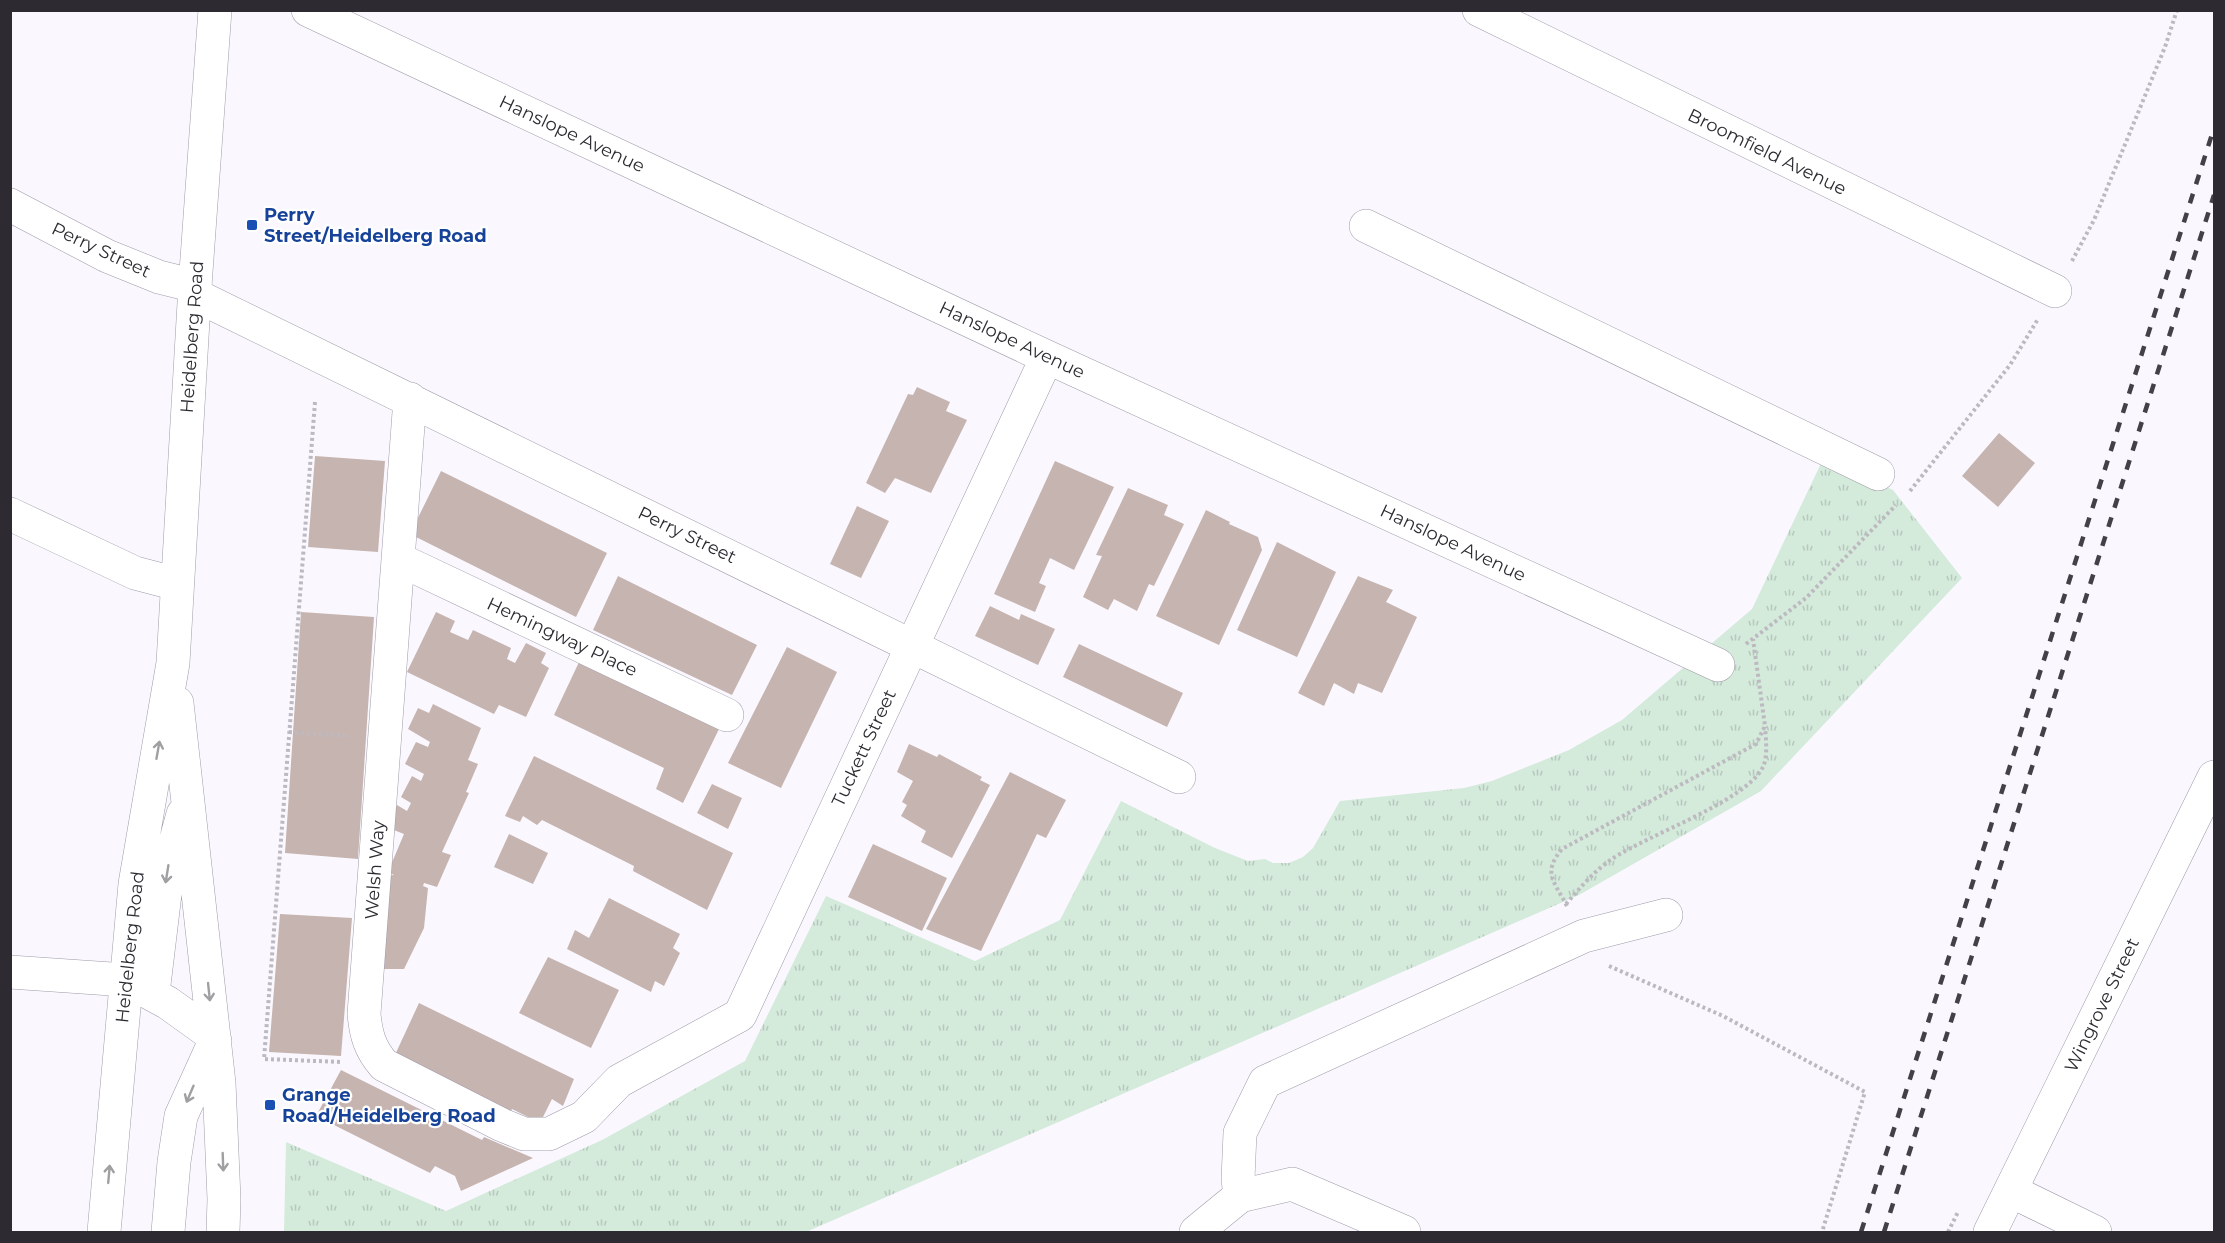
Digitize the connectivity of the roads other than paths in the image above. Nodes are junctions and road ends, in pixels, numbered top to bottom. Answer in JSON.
{"nodes":[{"id":1,"x":215,"y":10,"type":"edge"},
{"id":2,"x":308,"y":10,"type":"edge"},
{"id":3,"x":1479,"y":10,"type":"edge"},
{"id":4,"x":10,"y":205,"type":"edge"},
{"id":5,"x":1366,"y":226,"type":"dead end"},
{"id":6,"x":195,"y":290,"type":"junction"},
{"id":7,"x":2055,"y":291,"type":"road end"},
{"id":8,"x":1047,"y":357,"type":"junction"},
{"id":9,"x":410,"y":399,"type":"junction"},
{"id":10,"x":1878,"y":474,"type":"dead end"},
{"id":11,"x":10,"y":514,"type":"edge"},
{"id":12,"x":398,"y":559,"type":"junction"},
{"id":13,"x":177,"y":584,"type":"junction"},
{"id":14,"x":912,"y":646,"type":"junction"},
{"id":15,"x":173,"y":663,"type":"junction"},
{"id":16,"x":1718,"y":664,"type":"road end"},
{"id":17,"x":727,"y":715,"type":"dead end"},
{"id":18,"x":1179,"y":777,"type":"dead end"},
{"id":19,"x":2214,"y":777,"type":"edge"},
{"id":20,"x":188,"y":797,"type":"junction"},
{"id":21,"x":1666,"y":915,"type":"dead end"},
{"id":22,"x":10,"y":972,"type":"edge"},
{"id":23,"x":140,"y":987,"type":"junction"},
{"id":24,"x":214,"y":1039,"type":"junction"},
{"id":25,"x":619,"y":1081,"type":"joint"},
{"id":26,"x":2011,"y":1191,"type":"junction"},
{"id":27,"x":1240,"y":1196,"type":"junction"},
{"id":28,"x":104,"y":1233,"type":"edge"},
{"id":29,"x":168,"y":1233,"type":"edge"},
{"id":30,"x":223,"y":1233,"type":"edge"},
{"id":31,"x":1196,"y":1233,"type":"edge"},
{"id":32,"x":1404,"y":1233,"type":"edge"},
{"id":33,"x":1990,"y":1233,"type":"edge"},
{"id":34,"x":2095,"y":1233,"type":"edge"}],
"edges":[{"from":1,"to":6,"type":"street","name":"Heidelberg Road"},
{"from":2,"to":8,"type":"street","name":"Hanslope Avenue"},
{"from":3,"to":7,"type":"street","name":"Broomfield Avenue"},
{"from":4,"to":6,"type":"street","name":"Perry Street"},
{"from":5,"to":10,"type":"street"},
{"from":6,"to":9,"type":"street","name":"Perry Street"},
{"from":6,"to":13,"type":"street","name":"Heidelberg Road"},
{"from":8,"to":14,"type":"street","name":"Tuckett Street"},
{"from":8,"to":16,"type":"street","name":"Hanslope Avenue"},
{"from":9,"to":12,"type":"street","name":"Welsh Way"},
{"from":9,"to":14,"type":"street","name":"Perry Street"},
{"from":11,"to":13,"type":"street"},
{"from":12,"to":17,"type":"street","name":"Hemingway Place"},
{"from":12,"to":25,"type":"street","name":"Welsh Way"},
{"from":13,"to":15,"type":"street","name":"Heidelberg Road"},
{"from":14,"to":18,"type":"street","name":"Perry Street"},
{"from":14,"to":25,"type":"street","name":"Tuckett Street"},
{"from":15,"to":20,"type":"street","name":"Heidelberg Road"},
{"from":23,"to":15,"type":"street","name":"Heidelberg Road","one_way":true},
{"from":19,"to":26,"type":"street","name":"Wingrove Street"},
{"from":20,"to":23,"type":"street","one_way":true},
{"from":20,"to":24,"type":"street","name":"Heidelberg Road","one_way":true},
{"from":21,"to":27,"type":"street"},
{"from":22,"to":23,"type":"street"},
{"from":23,"to":24,"type":"street"},
{"from":28,"to":23,"type":"street","name":"Heidelberg Road","one_way":true},
{"from":24,"to":29,"type":"street","one_way":true},
{"from":24,"to":30,"type":"street","name":"Heidelberg Road","one_way":true},
{"from":26,"to":33,"type":"street","name":"Wingrove Street"},
{"from":26,"to":34,"type":"street"},
{"from":27,"to":31,"type":"street"},
{"from":27,"to":32,"type":"street"}]}
